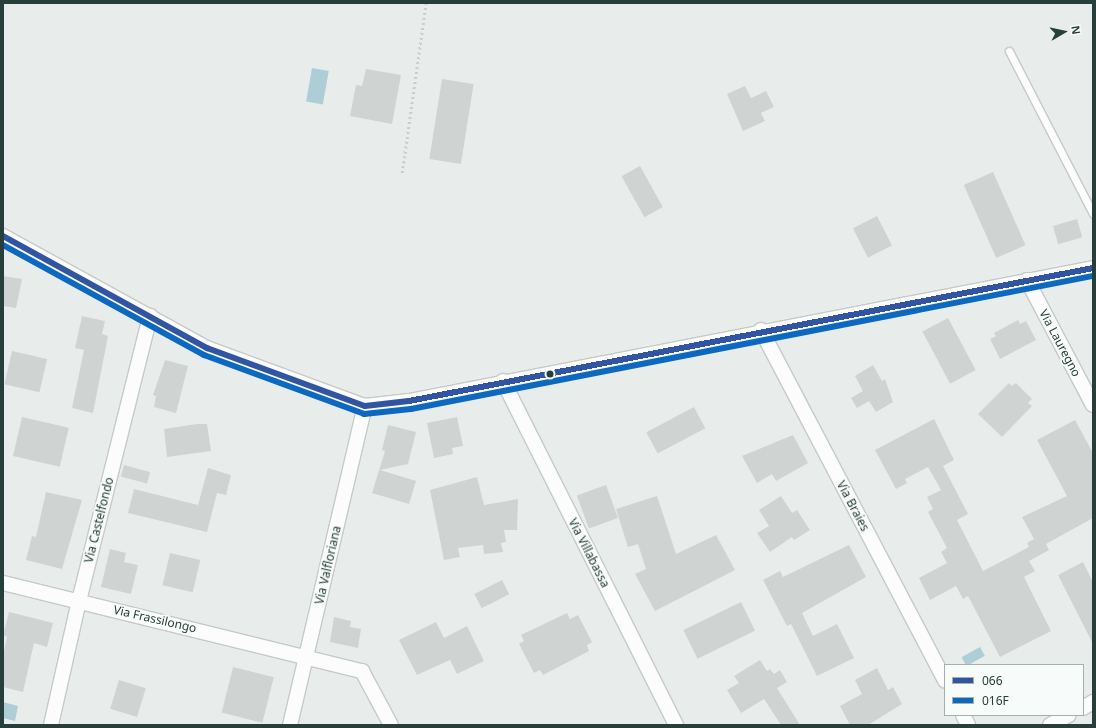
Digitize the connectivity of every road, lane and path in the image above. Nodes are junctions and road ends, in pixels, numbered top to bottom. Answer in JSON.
{"nodes":[{"id":1,"x":426,"y":3,"type":"edge"},
{"id":2,"x":1009,"y":51,"type":"dead end"},
{"id":3,"x":402,"y":173,"type":"dead end"},
{"id":4,"x":1093,"y":214,"type":"edge"},
{"id":5,"x":3,"y":236,"type":"edge"},
{"id":6,"x":1093,"y":268,"type":"edge"},
{"id":7,"x":1027,"y":280,"type":"junction"},
{"id":8,"x":150,"y":316,"type":"junction"},
{"id":9,"x":761,"y":330,"type":"junction"},
{"id":10,"x":502,"y":382,"type":"junction"},
{"id":11,"x":1093,"y":405,"type":"edge"},
{"id":12,"x":365,"y":406,"type":"junction"},
{"id":13,"x":3,"y":583,"type":"edge"},
{"id":14,"x":79,"y":602,"type":"junction"},
{"id":15,"x":307,"y":655,"type":"junction"},
{"id":16,"x":944,"y":679,"type":"edge"},
{"id":17,"x":1093,"y":702,"type":"edge"},
{"id":18,"x":1084,"y":707,"type":"edge"},
{"id":19,"x":964,"y":716,"type":"edge"},
{"id":20,"x":1067,"y":716,"type":"edge"},
{"id":21,"x":51,"y":725,"type":"edge"},
{"id":22,"x":290,"y":725,"type":"edge"},
{"id":23,"x":391,"y":725,"type":"edge"},
{"id":24,"x":676,"y":725,"type":"edge"},
{"id":25,"x":968,"y":725,"type":"edge"},
{"id":26,"x":1050,"y":725,"type":"edge"}],
"edges":[{"from":1,"to":3,"type":"path"},
{"from":2,"to":4,"type":"lane"},
{"from":5,"to":8,"type":"street"},
{"from":6,"to":7,"type":"street"},
{"from":7,"to":9,"type":"street"},
{"from":7,"to":11,"type":"street","name":"Via Lauregno"},
{"from":8,"to":12,"type":"street"},
{"from":8,"to":14,"type":"street","name":"Via Castelfondo"},
{"from":9,"to":10,"type":"street"},
{"from":9,"to":16,"type":"street","name":"Via Braies"},
{"from":10,"to":12,"type":"street"},
{"from":10,"to":24,"type":"street","name":"Via Villabassa"},
{"from":12,"to":15,"type":"street","name":"Via Valfloriana"},
{"from":13,"to":14,"type":"street","name":"Via Frassilongo"},
{"from":14,"to":15,"type":"street","name":"Via Frassilongo"},
{"from":14,"to":21,"type":"street","name":"Via Castelfondo"},
{"from":15,"to":22,"type":"street","name":"Via Valfloriana"},
{"from":15,"to":23,"type":"street","name":"Via Frassilongo"},
{"from":17,"to":18,"type":"street"},
{"from":19,"to":25,"type":"street"},
{"from":20,"to":26,"type":"street"}]}
